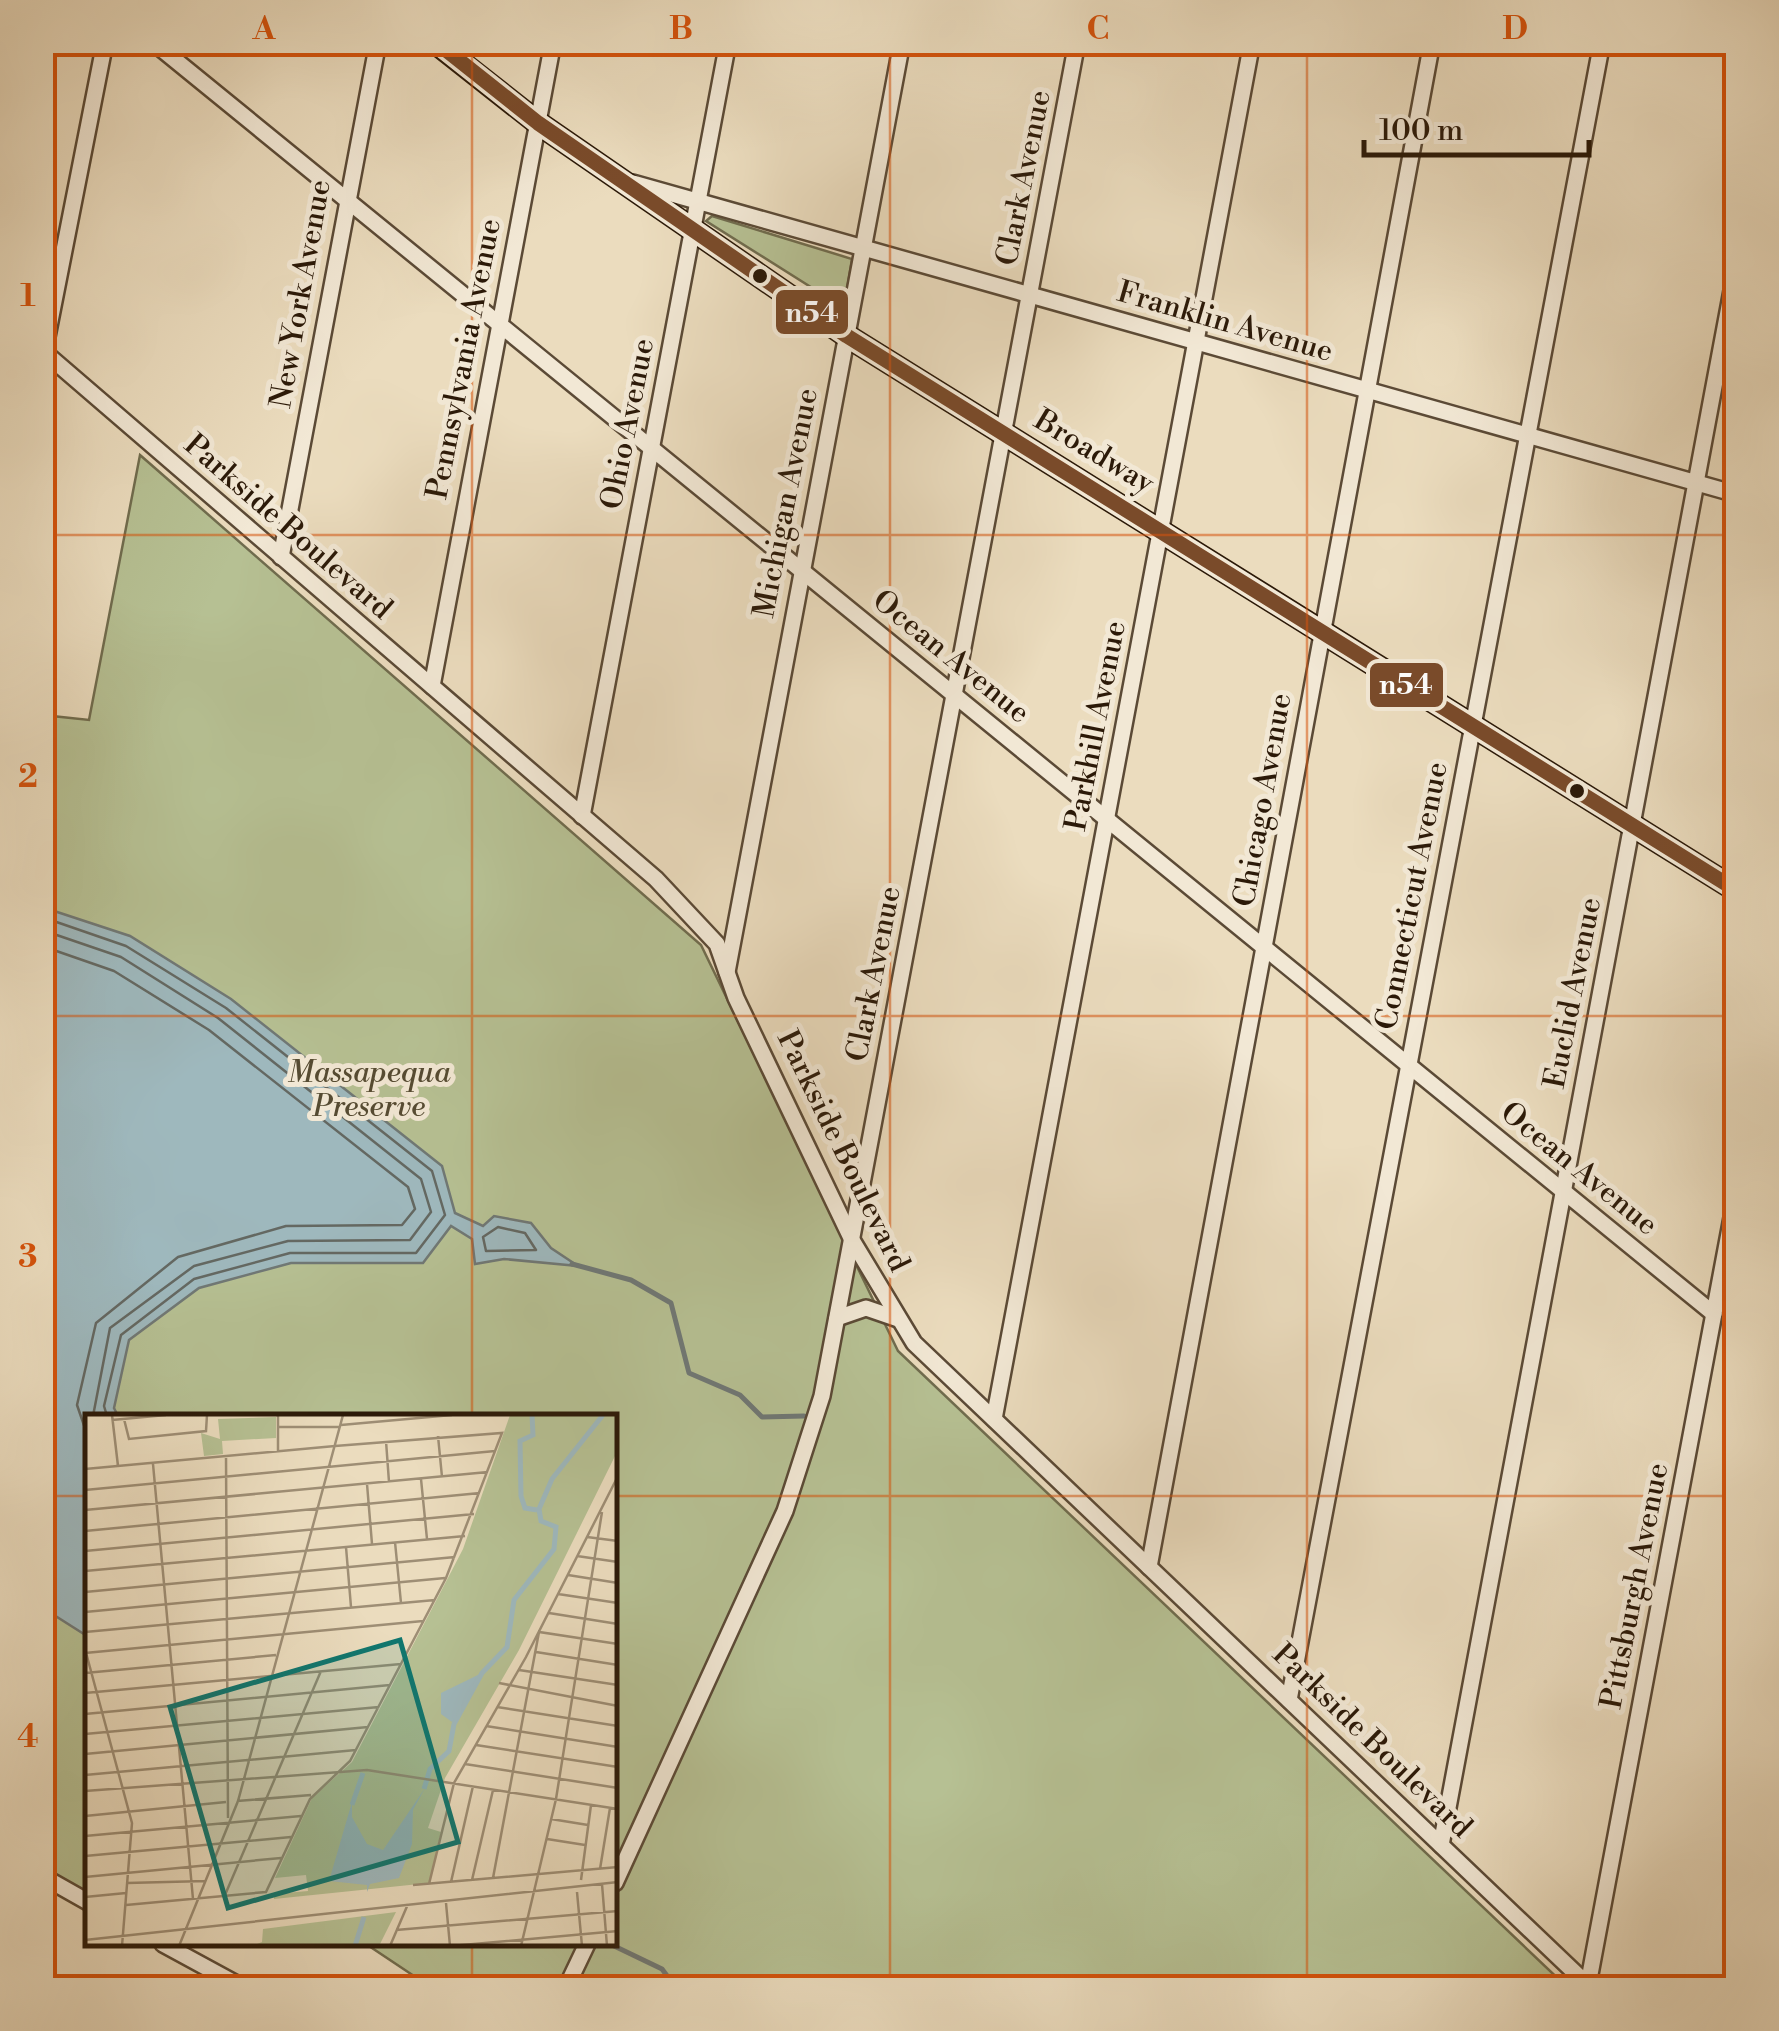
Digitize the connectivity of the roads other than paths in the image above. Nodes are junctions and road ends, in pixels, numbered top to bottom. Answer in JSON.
{"nodes":[{"id":1,"x":105,"y":42,"type":"edge"},
{"id":2,"x":153,"y":42,"type":"edge"},
{"id":3,"x":378,"y":42,"type":"edge"},
{"id":4,"x":435,"y":42,"type":"edge"},
{"id":5,"x":553,"y":42,"type":"edge"},
{"id":6,"x":728,"y":42,"type":"edge"},
{"id":7,"x":902,"y":42,"type":"edge"},
{"id":8,"x":1078,"y":42,"type":"edge"},
{"id":9,"x":1252,"y":42,"type":"edge"},
{"id":10,"x":1432,"y":42,"type":"edge"},
{"id":11,"x":1602,"y":42,"type":"edge"},
{"id":12,"x":538,"y":123,"type":"junction"},
{"id":13,"x":619,"y":179,"type":"junction"},
{"id":14,"x":346,"y":200,"type":"junction"},
{"id":15,"x":698,"y":203,"type":"junction"},
{"id":16,"x":692,"y":230,"type":"junction"},
{"id":17,"x":864,"y":249,"type":"junction"},
{"id":18,"x":1736,"y":268,"type":"edge"},
{"id":19,"x":1030,"y":295,"type":"junction"},
{"id":20,"x":498,"y":324,"type":"junction"},
{"id":21,"x":846,"y":336,"type":"junction"},
{"id":22,"x":1196,"y":342,"type":"junction"},
{"id":23,"x":44,"y":352,"type":"edge"},
{"id":24,"x":1368,"y":390,"type":"junction"},
{"id":25,"x":1004,"y":433,"type":"junction"},
{"id":26,"x":1528,"y":436,"type":"junction"},
{"id":27,"x":652,"y":447,"type":"junction"},
{"id":28,"x":1696,"y":482,"type":"junction"},
{"id":29,"x":1736,"y":494,"type":"edge"},
{"id":30,"x":1161,"y":528,"type":"junction"},
{"id":31,"x":281,"y":557,"type":"junction"},
{"id":32,"x":800,"y":570,"type":"junction"},
{"id":33,"x":1321,"y":628,"type":"junction"},
{"id":34,"x":432,"y":686,"type":"junction"},
{"id":35,"x":954,"y":694,"type":"junction"},
{"id":36,"x":1472,"y":727,"type":"junction"},
{"id":37,"x":582,"y":816,"type":"junction"},
{"id":38,"x":1106,"y":819,"type":"junction"},
{"id":39,"x":1632,"y":823,"type":"junction"},
{"id":40,"x":1736,"y":890,"type":"edge"},
{"id":41,"x":1265,"y":945,"type":"junction"},
{"id":42,"x":727,"y":975,"type":"junction"},
{"id":43,"x":1408,"y":1066,"type":"junction"},
{"id":44,"x":1563,"y":1192,"type":"junction"},
{"id":45,"x":1736,"y":1196,"type":"edge"},
{"id":46,"x":852,"y":1240,"type":"junction"},
{"id":47,"x":1714,"y":1314,"type":"junction"},
{"id":48,"x":837,"y":1318,"type":"junction"},
{"id":49,"x":898,"y":1319,"type":"junction"},
{"id":50,"x":994,"y":1419,"type":"junction"},
{"id":51,"x":1149,"y":1567,"type":"junction"},
{"id":52,"x":1288,"y":1700,"type":"junction"},
{"id":53,"x":1441,"y":1845,"type":"junction"},
{"id":54,"x":618,"y":1875,"type":"edge"},
{"id":55,"x":42,"y":1876,"type":"edge"},
{"id":56,"x":85,"y":1900,"type":"edge"},
{"id":57,"x":167,"y":1946,"type":"edge"},
{"id":58,"x":586,"y":1946,"type":"edge"},
{"id":59,"x":1590,"y":1987,"type":"edge"},
{"id":60,"x":244,"y":1988,"type":"edge"},
{"id":61,"x":566,"y":1988,"type":"edge"}],
"edges":[{"from":1,"to":23,"type":"street"},
{"from":2,"to":14,"type":"street","name":"Ocean Avenue"},
{"from":3,"to":14,"type":"street","name":"New York Avenue"},
{"from":4,"to":12,"type":"main road","name":"Broadway"},
{"from":5,"to":12,"type":"street","name":"Pennsylvania Avenue"},
{"from":6,"to":15,"type":"street","name":"Ohio Avenue"},
{"from":7,"to":17,"type":"street","name":"Michigan Avenue"},
{"from":8,"to":19,"type":"street","name":"Clark Avenue"},
{"from":9,"to":22,"type":"street","name":"Parkhill Avenue"},
{"from":10,"to":24,"type":"street","name":"Chicago Avenue"},
{"from":11,"to":26,"type":"street","name":"Connecticut Avenue"},
{"from":12,"to":13,"type":"main road","name":"Broadway"},
{"from":12,"to":20,"type":"street","name":"Pennsylvania Avenue"},
{"from":13,"to":15,"type":"street","name":"Franklin Avenue"},
{"from":13,"to":16,"type":"main road","name":"Broadway"},
{"from":14,"to":20,"type":"street","name":"Ocean Avenue"},
{"from":14,"to":31,"type":"street","name":"New York Avenue"},
{"from":15,"to":16,"type":"street","name":"Ohio Avenue"},
{"from":15,"to":17,"type":"street","name":"Franklin Avenue"},
{"from":16,"to":21,"type":"main road","name":"Broadway"},
{"from":16,"to":27,"type":"street","name":"Ohio Avenue"},
{"from":17,"to":19,"type":"street","name":"Franklin Avenue"},
{"from":17,"to":21,"type":"street","name":"Michigan Avenue"},
{"from":18,"to":28,"type":"street","name":"Euclid Avenue"},
{"from":19,"to":22,"type":"street","name":"Franklin Avenue"},
{"from":19,"to":25,"type":"street","name":"Clark Avenue"},
{"from":20,"to":27,"type":"street","name":"Ocean Avenue"},
{"from":20,"to":34,"type":"street","name":"Pennsylvania Avenue"},
{"from":21,"to":25,"type":"main road","name":"Broadway"},
{"from":21,"to":32,"type":"street","name":"Michigan Avenue"},
{"from":22,"to":24,"type":"street","name":"Franklin Avenue"},
{"from":22,"to":30,"type":"street","name":"Parkhill Avenue"},
{"from":23,"to":31,"type":"street","name":"Parkside Boulevard"},
{"from":24,"to":26,"type":"street","name":"Franklin Avenue"},
{"from":24,"to":33,"type":"street","name":"Chicago Avenue"},
{"from":25,"to":30,"type":"main road","name":"Broadway"},
{"from":25,"to":35,"type":"street","name":"Clark Avenue"},
{"from":26,"to":28,"type":"street","name":"Franklin Avenue"},
{"from":26,"to":36,"type":"street","name":"Connecticut Avenue"},
{"from":27,"to":32,"type":"street","name":"Ocean Avenue"},
{"from":27,"to":37,"type":"street","name":"Ohio Avenue"},
{"from":28,"to":29,"type":"street","name":"Franklin Avenue"},
{"from":28,"to":39,"type":"street","name":"Euclid Avenue"},
{"from":30,"to":33,"type":"main road","name":"Broadway"},
{"from":30,"to":38,"type":"street","name":"Parkhill Avenue"},
{"from":31,"to":34,"type":"street","name":"Parkside Boulevard"},
{"from":32,"to":35,"type":"street","name":"Ocean Avenue"},
{"from":32,"to":42,"type":"street","name":"Michigan Avenue"},
{"from":33,"to":36,"type":"main road","name":"Broadway"},
{"from":33,"to":41,"type":"street","name":"Chicago Avenue"},
{"from":34,"to":37,"type":"street","name":"Parkside Boulevard"},
{"from":35,"to":38,"type":"street","name":"Ocean Avenue"},
{"from":35,"to":46,"type":"street","name":"Clark Avenue"},
{"from":36,"to":39,"type":"main road","name":"Broadway"},
{"from":36,"to":43,"type":"street","name":"Connecticut Avenue"},
{"from":37,"to":42,"type":"street","name":"Parkside Boulevard"},
{"from":38,"to":41,"type":"street","name":"Ocean Avenue"},
{"from":38,"to":50,"type":"street","name":"Parkhill Avenue"},
{"from":39,"to":40,"type":"main road","name":"Broadway"},
{"from":39,"to":44,"type":"street","name":"Euclid Avenue"},
{"from":41,"to":43,"type":"street","name":"Ocean Avenue"},
{"from":41,"to":51,"type":"street","name":"Chicago Avenue"},
{"from":42,"to":46,"type":"street","name":"Parkside Boulevard"},
{"from":43,"to":44,"type":"street","name":"Ocean Avenue"},
{"from":43,"to":52,"type":"street","name":"Connecticut Avenue"},
{"from":44,"to":47,"type":"street","name":"Ocean Avenue"},
{"from":44,"to":53,"type":"street","name":"Euclid Avenue"},
{"from":45,"to":47,"type":"street","name":"Pittsburgh Avenue"},
{"from":46,"to":48,"type":"street","name":"Clark Avenue"},
{"from":46,"to":49,"type":"street","name":"Parkside Boulevard"},
{"from":47,"to":59,"type":"street","name":"Pittsburgh Avenue"},
{"from":48,"to":49,"type":"street"},
{"from":48,"to":54,"type":"street","name":"Clark Avenue"},
{"from":49,"to":50,"type":"street","name":"Parkside Boulevard"},
{"from":50,"to":51,"type":"street","name":"Parkside Boulevard"},
{"from":51,"to":52,"type":"street","name":"Parkside Boulevard"},
{"from":52,"to":53,"type":"street","name":"Parkside Boulevard"},
{"from":53,"to":59,"type":"street","name":"Parkside Boulevard"},
{"from":55,"to":56,"type":"street"},
{"from":57,"to":60,"type":"street"},
{"from":58,"to":61,"type":"street"}]}
